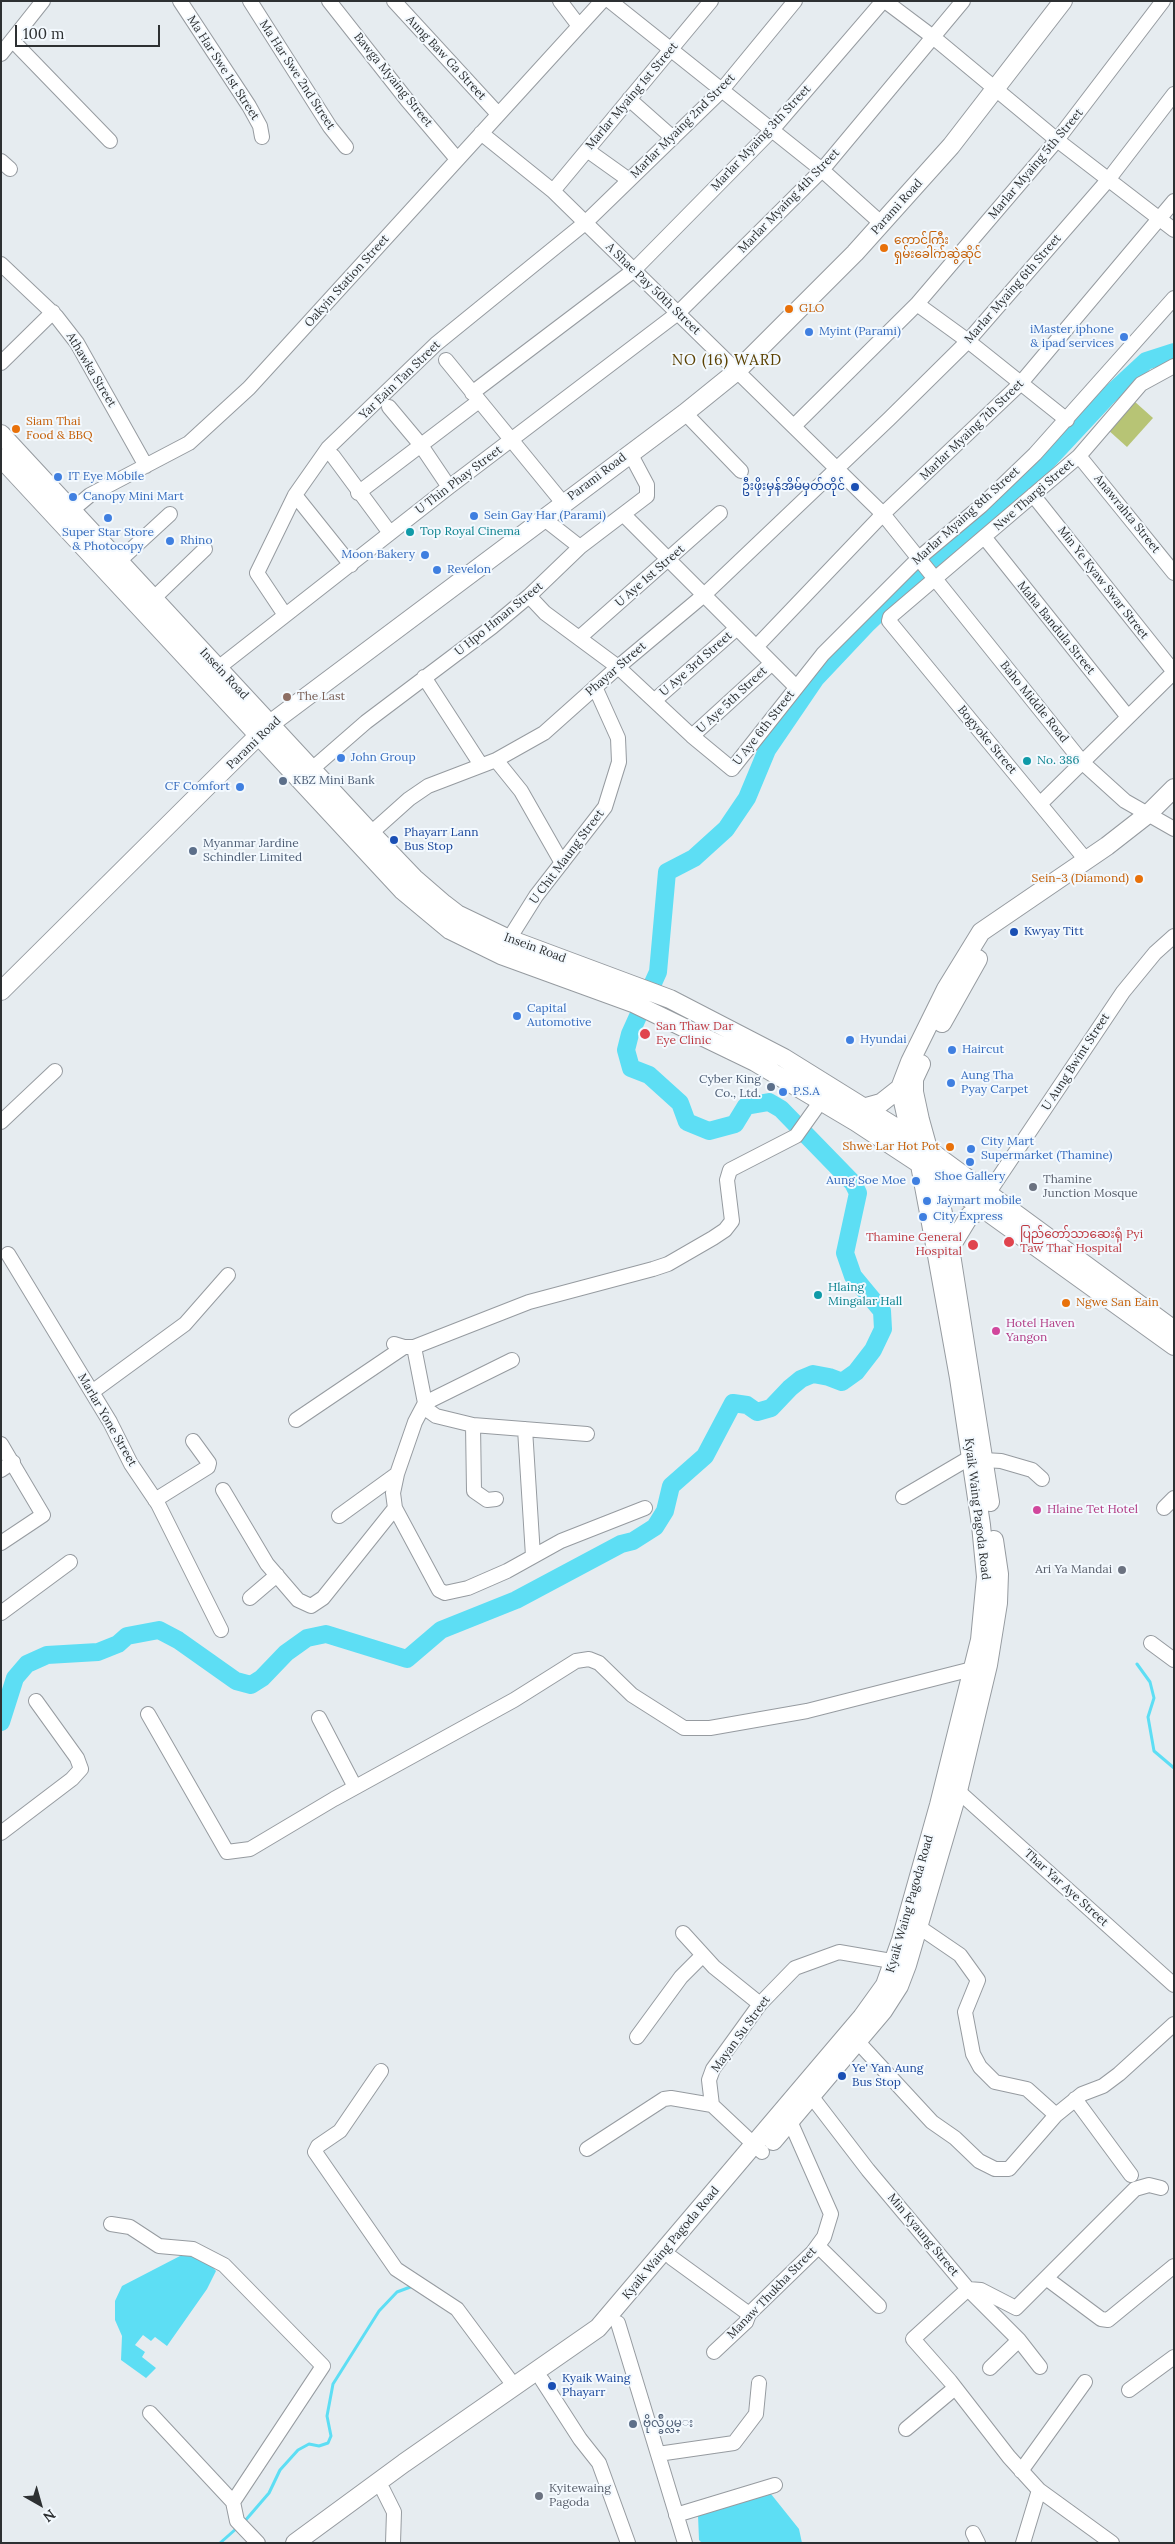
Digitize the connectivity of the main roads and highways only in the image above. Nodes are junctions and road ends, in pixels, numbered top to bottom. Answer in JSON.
{"nodes":[{"id":1,"x":1063,"y":1,"type":"edge"},
{"id":2,"x":1,"y":434,"type":"edge"},
{"id":3,"x":1,"y":458,"type":"edge"},
{"id":4,"x":66,"y":515,"type":"junction"},
{"id":5,"x":265,"y":731,"type":"junction"},
{"id":6,"x":1174,"y":788,"type":"edge"},
{"id":7,"x":1174,"y":804,"type":"edge"},
{"id":8,"x":1160,"y":821,"type":"edge"},
{"id":9,"x":537,"y":949,"type":"junction"},
{"id":10,"x":531,"y":965,"type":"junction"},
{"id":11,"x":1,"y":991,"type":"edge"},
{"id":12,"x":900,"y":1088,"type":"junction"},
{"id":13,"x":863,"y":1108,"type":"junction"},
{"id":14,"x":911,"y":1138,"type":"junction"},
{"id":15,"x":928,"y":1163,"type":"junction"},
{"id":16,"x":985,"y":1202,"type":"junction"},
{"id":17,"x":950,"y":1248,"type":"junction"},
{"id":18,"x":1174,"y":1330,"type":"edge"},
{"id":19,"x":1174,"y":1346,"type":"edge"},
{"id":20,"x":977,"y":1458,"type":"junction"},
{"id":21,"x":950,"y":1790,"type":"junction"},
{"id":22,"x":901,"y":1963,"type":"junction"},
{"id":23,"x":808,"y":2092,"type":"junction"},
{"id":24,"x":758,"y":2148,"type":"junction"},
{"id":25,"x":667,"y":2255,"type":"junction"},
{"id":26,"x":295,"y":2543,"type":"edge"},
{"id":27,"x":310,"y":2543,"type":"edge"}],
"edges":[{"from":1,"to":5,"type":"main road","name":"Parami Road"},
{"from":2,"to":4,"type":"main road","name":"Insein Road"},
{"from":3,"to":4,"type":"main road","name":"Insein Road"},
{"from":4,"to":5,"type":"main road","name":"Insein Road"},
{"from":4,"to":5,"type":"main road","name":"Insein Road"},
{"from":5,"to":9,"type":"main road","name":"Insein Road"},
{"from":5,"to":10,"type":"main road","name":"Insein Road"},
{"from":5,"to":11,"type":"main road","name":"Parami Road"},
{"from":6,"to":8,"type":"main road"},
{"from":7,"to":8,"type":"main road"},
{"from":8,"to":12,"type":"main road"},
{"from":8,"to":15,"type":"main road"},
{"from":9,"to":10,"type":"main road"},
{"from":9,"to":13,"type":"main road","name":"Insein Road"},
{"from":10,"to":15,"type":"main road","name":"Insein Road"},
{"from":12,"to":13,"type":"main road"},
{"from":12,"to":14,"type":"main road"},
{"from":13,"to":14,"type":"main road","name":"Insein Road"},
{"from":14,"to":15,"type":"main road","name":"Insein Road"},
{"from":15,"to":16,"type":"main road","name":"Insein Road"},
{"from":15,"to":17,"type":"main road","name":"Kyaik Waing Pagoda Road"},
{"from":15,"to":20,"type":"main road","name":"Kyaik Waing Pagoda Road"},
{"from":16,"to":17,"type":"main road"},
{"from":16,"to":18,"type":"main road","name":"Insein Road"},
{"from":16,"to":19,"type":"main road","name":"Insein Road"},
{"from":17,"to":20,"type":"main road","name":"Kyaik Waing Pagoda Road"},
{"from":20,"to":21,"type":"main road","name":"Kyaik Waing Pagoda Road"},
{"from":21,"to":22,"type":"main road","name":"Kyaik Waing Pagoda Road"},
{"from":21,"to":22,"type":"main road","name":"Kyaik Waing Pagoda Road"},
{"from":22,"to":23,"type":"main road","name":"Kyaik Waing Pagoda Road"},
{"from":22,"to":23,"type":"main road","name":"Kyaik Waing Pagoda Road"},
{"from":23,"to":24,"type":"main road","name":"Kyaik Waing Pagoda Road"},
{"from":23,"to":24,"type":"main road","name":"Kyaik Waing Pagoda Road"},
{"from":24,"to":25,"type":"main road","name":"Kyaik Waing Pagoda Road"},
{"from":25,"to":26,"type":"main road","name":"Kyaik Waing Pagoda Road"},
{"from":25,"to":27,"type":"main road","name":"Kyaik Waing Pagoda Road"}]}
